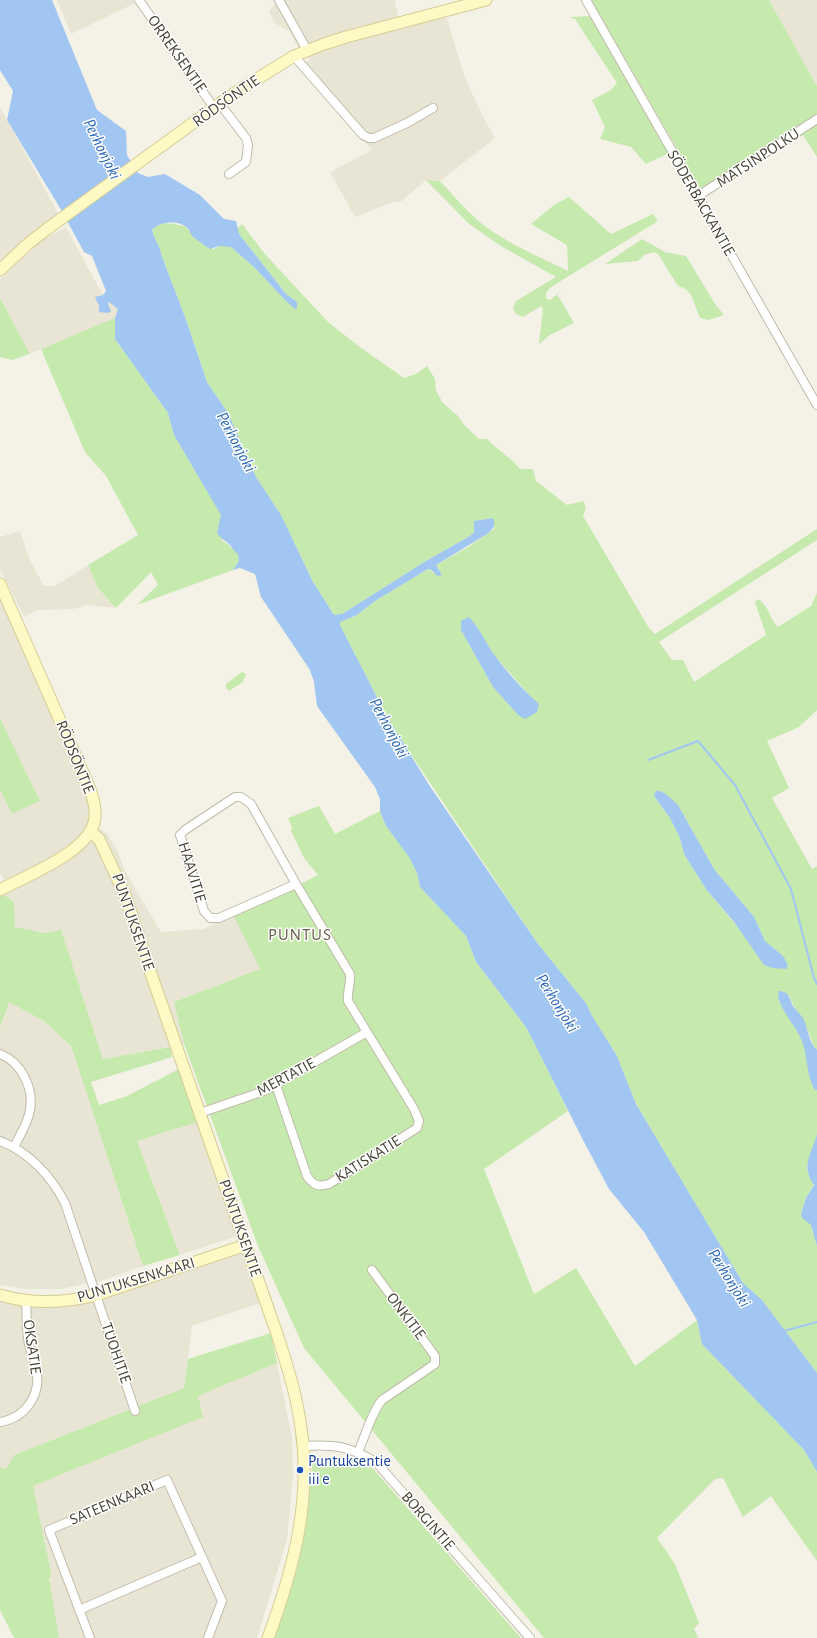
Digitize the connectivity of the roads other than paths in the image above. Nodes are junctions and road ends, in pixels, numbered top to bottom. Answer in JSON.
{"nodes":[{"id":1,"x":139,"y":0,"type":"edge"},
{"id":2,"x":279,"y":0,"type":"edge"},
{"id":3,"x":486,"y":0,"type":"edge"},
{"id":4,"x":586,"y":0,"type":"edge"},
{"id":5,"x":307,"y":50,"type":"junction"},
{"id":6,"x":294,"y":56,"type":"junction"},
{"id":7,"x":217,"y":106,"type":"junction"},
{"id":8,"x":433,"y":108,"type":"dead end"},
{"id":9,"x":817,"y":119,"type":"edge"},
{"id":10,"x":229,"y":174,"type":"dead end"},
{"id":11,"x":698,"y":196,"type":"junction"},
{"id":12,"x":0,"y":270,"type":"edge"},
{"id":13,"x":817,"y":405,"type":"edge"},
{"id":14,"x":0,"y":584,"type":"edge"},
{"id":15,"x":91,"y":832,"type":"junction"},
{"id":16,"x":296,"y":884,"type":"junction"},
{"id":17,"x":0,"y":890,"type":"edge"},
{"id":18,"x":367,"y":1032,"type":"junction"},
{"id":19,"x":0,"y":1054,"type":"edge"},
{"id":20,"x":276,"y":1085,"type":"junction"},
{"id":21,"x":200,"y":1113,"type":"junction"},
{"id":22,"x":0,"y":1141,"type":"edge"},
{"id":23,"x":14,"y":1147,"type":"junction"},
{"id":24,"x":246,"y":1245,"type":"junction"},
{"id":25,"x":372,"y":1270,"type":"dead end"},
{"id":26,"x":0,"y":1295,"type":"edge"},
{"id":27,"x":96,"y":1295,"type":"junction"},
{"id":28,"x":26,"y":1301,"type":"junction"},
{"id":29,"x":135,"y":1411,"type":"dead end"},
{"id":30,"x":0,"y":1422,"type":"edge"},
{"id":31,"x":303,"y":1446,"type":"junction"},
{"id":32,"x":358,"y":1452,"type":"junction"},
{"id":33,"x":202,"y":1557,"type":"junction"},
{"id":34,"x":79,"y":1610,"type":"junction"},
{"id":35,"x":90,"y":1638,"type":"edge"},
{"id":36,"x":208,"y":1638,"type":"edge"},
{"id":37,"x":268,"y":1638,"type":"edge"},
{"id":38,"x":530,"y":1638,"type":"edge"}],
"edges":[{"from":1,"to":7,"type":"street","name":"ORREKSENTIE"},
{"from":2,"to":5,"type":"street"},
{"from":3,"to":5,"type":"street","name":"RÖDSÖNTIE"},
{"from":4,"to":11,"type":"street","name":"SÖDERBACKANTIE"},
{"from":5,"to":6,"type":"street","name":"RÖDSÖNTIE"},
{"from":6,"to":7,"type":"street","name":"RÖDSÖNTIE"},
{"from":6,"to":8,"type":"street"},
{"from":7,"to":10,"type":"street","name":"ORREKSENTIE"},
{"from":7,"to":12,"type":"street","name":"RÖDSÖNTIE"},
{"from":9,"to":11,"type":"street","name":"MATSINPOLKU"},
{"from":11,"to":13,"type":"street","name":"SÖDERBACKANTIE"},
{"from":14,"to":15,"type":"street","name":"RÖDSÖNTIE"},
{"from":15,"to":17,"type":"street"},
{"from":15,"to":21,"type":"street","name":"PUNTUKSENTIE"},
{"from":16,"to":16,"type":"street","name":"HAAVITIE"},
{"from":16,"to":18,"type":"street","name":"HAAVITIE"},
{"from":18,"to":20,"type":"street","name":"MERTATIE"},
{"from":18,"to":20,"type":"street","name":"KATISKATIE"},
{"from":19,"to":23,"type":"street"},
{"from":20,"to":21,"type":"street","name":"MERTATIE"},
{"from":21,"to":24,"type":"street","name":"PUNTUKSENTIE"},
{"from":22,"to":23,"type":"street","name":"TUOHITIE"},
{"from":23,"to":27,"type":"street","name":"TUOHITIE"},
{"from":24,"to":27,"type":"street","name":"PUNTUKSENKAARI"},
{"from":24,"to":31,"type":"street","name":"PUNTUKSENTIE"},
{"from":25,"to":32,"type":"street","name":"ONKITIE"},
{"from":26,"to":28,"type":"street","name":"PUNTUKSENKAARI"},
{"from":27,"to":28,"type":"street","name":"PUNTUKSENKAARI"},
{"from":27,"to":29,"type":"street","name":"TUOHITIE"},
{"from":28,"to":30,"type":"street","name":"OKSATIE"},
{"from":31,"to":32,"type":"street","name":"BORGINTIE"},
{"from":31,"to":37,"type":"street","name":"PUNTUKSENTIE"},
{"from":32,"to":38,"type":"street","name":"BORGINTIE"},
{"from":33,"to":34,"type":"street"},
{"from":33,"to":34,"type":"street","name":"SATEENKAARI"},
{"from":33,"to":36,"type":"street","name":"SATEENKAARI"},
{"from":34,"to":35,"type":"street","name":"SATEENKAARI"}]}
